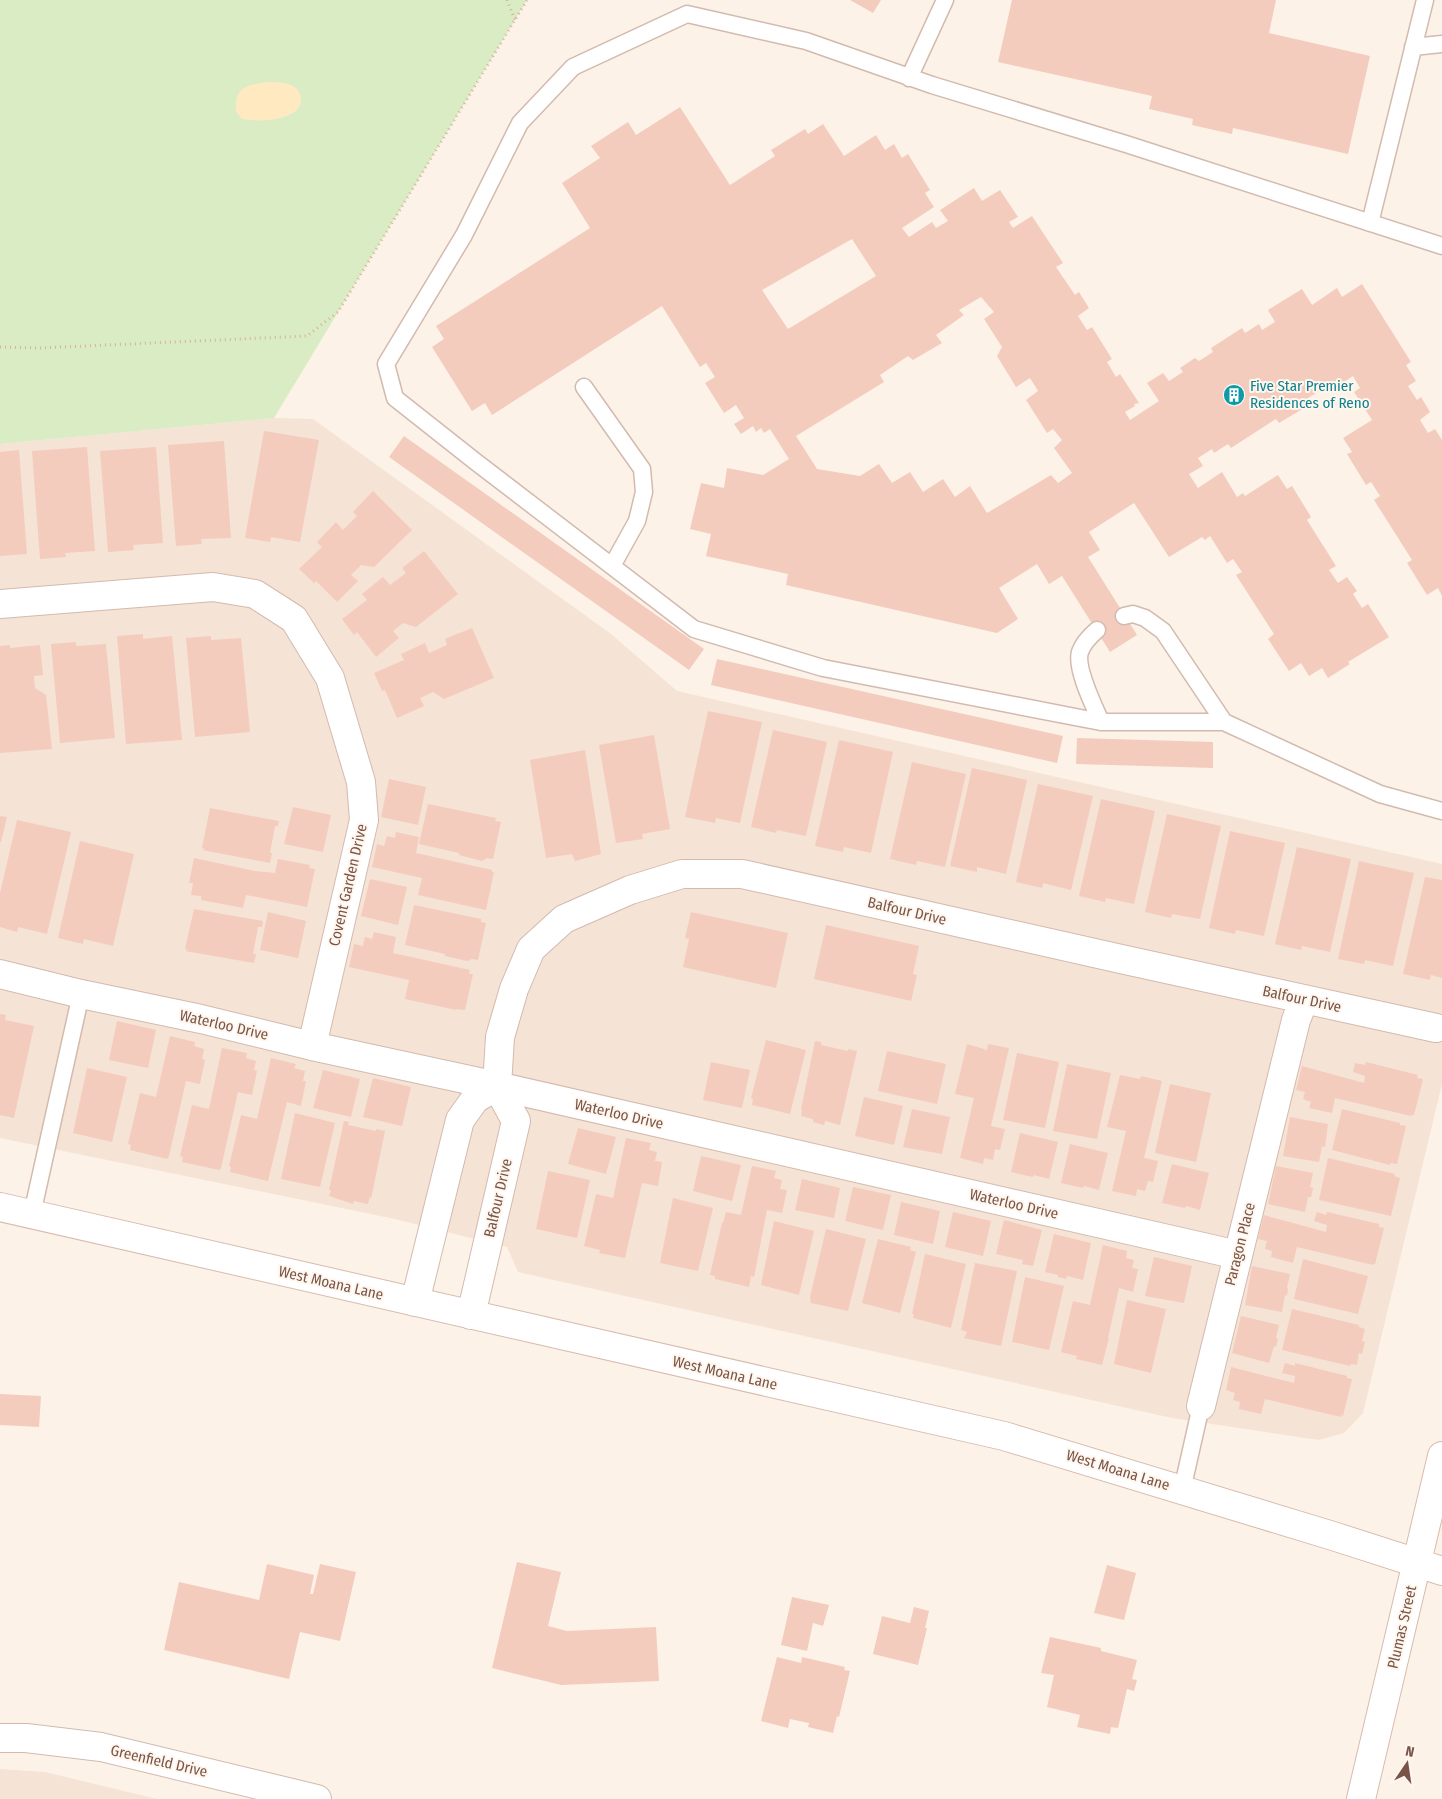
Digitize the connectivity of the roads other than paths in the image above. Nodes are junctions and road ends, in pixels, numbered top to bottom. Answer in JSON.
{"nodes":[{"id":1,"x":945,"y":0,"type":"edge"},
{"id":2,"x":1425,"y":0,"type":"edge"},
{"id":3,"x":1442,"y":44,"type":"edge"},
{"id":4,"x":1413,"y":47,"type":"junction"},
{"id":5,"x":909,"y":78,"type":"junction"},
{"id":6,"x":1370,"y":223,"type":"junction"},
{"id":7,"x":1442,"y":246,"type":"edge"},
{"id":8,"x":584,"y":387,"type":"dead end"},
{"id":9,"x":612,"y":566,"type":"junction"},
{"id":10,"x":0,"y":604,"type":"edge"},
{"id":11,"x":1124,"y":616,"type":"dead end"},
{"id":12,"x":1097,"y":630,"type":"dead end"},
{"id":13,"x":1101,"y":722,"type":"junction"},
{"id":14,"x":1224,"y":722,"type":"junction"},
{"id":15,"x":1442,"y":811,"type":"edge"},
{"id":16,"x":0,"y":974,"type":"edge"},
{"id":17,"x":81,"y":994,"type":"junction"},
{"id":18,"x":1304,"y":1000,"type":"junction"},
{"id":19,"x":1436,"y":1028,"type":"dead end"},
{"id":20,"x":312,"y":1046,"type":"junction"},
{"id":21,"x":496,"y":1086,"type":"junction"},
{"id":22,"x":0,"y":1207,"type":"edge"},
{"id":23,"x":32,"y":1214,"type":"junction"},
{"id":24,"x":1238,"y":1254,"type":"junction"},
{"id":25,"x":415,"y":1302,"type":"junction"},
{"id":26,"x":471,"y":1314,"type":"junction"},
{"id":27,"x":1201,"y":1406,"type":"joint"},
{"id":28,"x":1442,"y":1456,"type":"edge"},
{"id":29,"x":1182,"y":1490,"type":"junction"},
{"id":30,"x":1430,"y":1568,"type":"edge"},
{"id":31,"x":0,"y":1738,"type":"edge"},
{"id":32,"x":317,"y":1799,"type":"edge"},
{"id":33,"x":1361,"y":1799,"type":"edge"}],
"edges":[{"from":1,"to":5,"type":"lane"},
{"from":2,"to":4,"type":"lane"},
{"from":3,"to":4,"type":"lane"},
{"from":4,"to":6,"type":"lane"},
{"from":5,"to":6,"type":"lane"},
{"from":5,"to":9,"type":"lane"},
{"from":6,"to":7,"type":"lane"},
{"from":8,"to":9,"type":"lane"},
{"from":9,"to":13,"type":"lane"},
{"from":10,"to":20,"type":"street","name":"Covent Garden Drive"},
{"from":11,"to":14,"type":"lane"},
{"from":12,"to":13,"type":"lane"},
{"from":13,"to":14,"type":"lane"},
{"from":14,"to":15,"type":"lane"},
{"from":16,"to":17,"type":"street","name":"Waterloo Drive"},
{"from":17,"to":20,"type":"street","name":"Waterloo Drive"},
{"from":17,"to":23,"type":"lane"},
{"from":18,"to":19,"type":"street","name":"Balfour Drive"},
{"from":18,"to":21,"type":"street","name":"Balfour Drive"},
{"from":18,"to":24,"type":"street","name":"Paragon Place"},
{"from":20,"to":21,"type":"street","name":"Waterloo Drive"},
{"from":21,"to":24,"type":"street","name":"Waterloo Drive"},
{"from":21,"to":25,"type":"street"},
{"from":21,"to":26,"type":"street","name":"Balfour Drive"},
{"from":22,"to":23,"type":"street","name":"West Moana Lane"},
{"from":23,"to":25,"type":"street","name":"West Moana Lane"},
{"from":24,"to":27,"type":"street","name":"Paragon Place"},
{"from":25,"to":26,"type":"street","name":"West Moana Lane"},
{"from":26,"to":29,"type":"street","name":"West Moana Lane"},
{"from":27,"to":29,"type":"lane","name":"Paragon Place"},
{"from":28,"to":30,"type":"street","name":"Plumas Street"},
{"from":29,"to":30,"type":"street","name":"West Moana Lane"},
{"from":30,"to":33,"type":"street","name":"Plumas Street"},
{"from":31,"to":32,"type":"street","name":"Greenfield Drive"}]}
